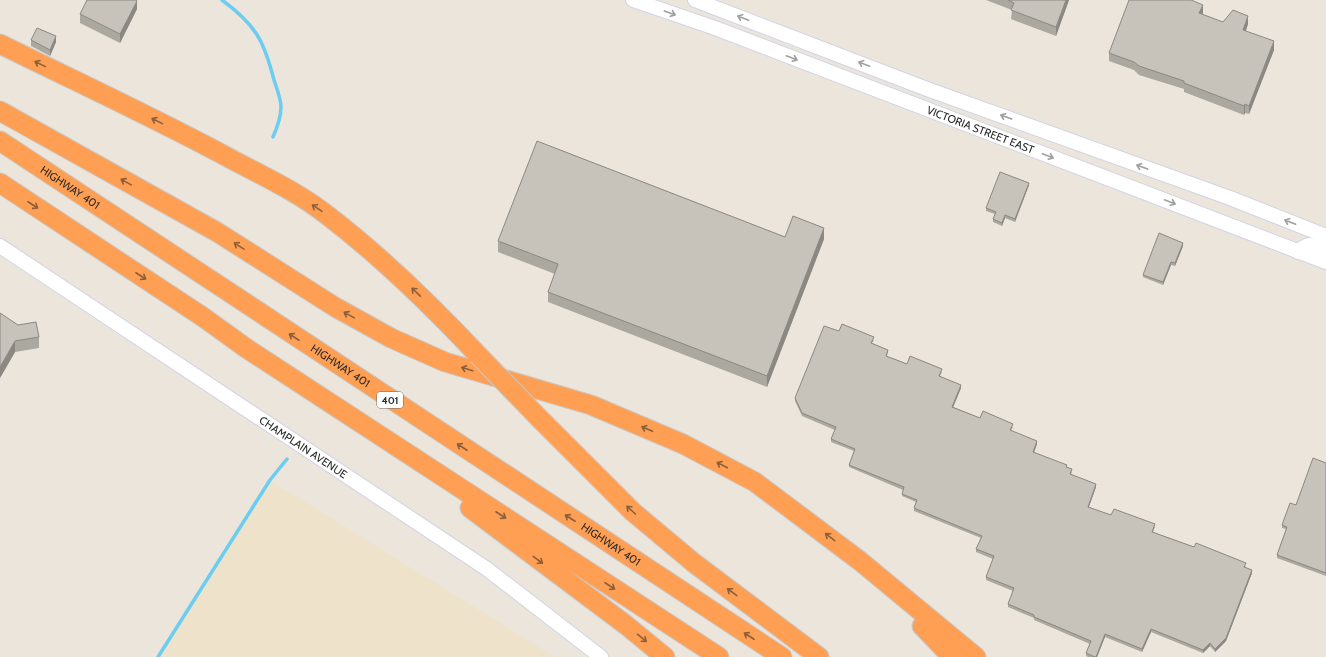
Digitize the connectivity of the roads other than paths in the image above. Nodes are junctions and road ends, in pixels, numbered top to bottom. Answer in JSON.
{"nodes":[{"id":1,"x":633,"y":0,"type":"edge"},
{"id":2,"x":695,"y":0,"type":"edge"},
{"id":3,"x":0,"y":44,"type":"edge"},
{"id":4,"x":0,"y":111,"type":"edge"},
{"id":5,"x":0,"y":141,"type":"edge"},
{"id":6,"x":0,"y":183,"type":"edge"},
{"id":7,"x":1326,"y":236,"type":"edge"},
{"id":8,"x":0,"y":246,"type":"edge"},
{"id":9,"x":1326,"y":249,"type":"edge"},
{"id":10,"x":1298,"y":252,"type":"junction"},
{"id":11,"x":1326,"y":262,"type":"edge"},
{"id":12,"x":246,"y":348,"type":"junction"},
{"id":13,"x":860,"y":561,"type":"junction"},
{"id":14,"x":601,"y":657,"type":"edge"},
{"id":15,"x":665,"y":657,"type":"edge"},
{"id":16,"x":719,"y":657,"type":"edge"},
{"id":17,"x":782,"y":657,"type":"edge"},
{"id":18,"x":819,"y":657,"type":"edge"},
{"id":19,"x":952,"y":657,"type":"edge"},
{"id":20,"x":976,"y":657,"type":"edge"}],
"edges":[{"from":1,"to":10,"type":"main road","name":"VICTORIA STREET EAST","one_way":true},
{"from":7,"to":2,"type":"main road","name":"VICTORIA STREET EAST","one_way":true},
{"from":18,"to":3,"type":"highway","one_way":true,"bridge":true},
{"from":13,"to":4,"type":"highway","one_way":true},
{"from":17,"to":5,"type":"highway","name":"HIGHWAY 401","number":"401","one_way":true},
{"from":6,"to":12,"type":"highway","one_way":true},
{"from":8,"to":14,"type":"main road","name":"CHAMPLAIN AVENUE"},
{"from":9,"to":10,"type":"main road"},
{"from":10,"to":11,"type":"main road","name":"VICTORIA STREET EAST"},
{"from":12,"to":15,"type":"highway","one_way":true},
{"from":12,"to":16,"type":"highway","one_way":true},
{"from":13,"to":19,"type":"highway"},
{"from":13,"to":20,"type":"highway"}]}
